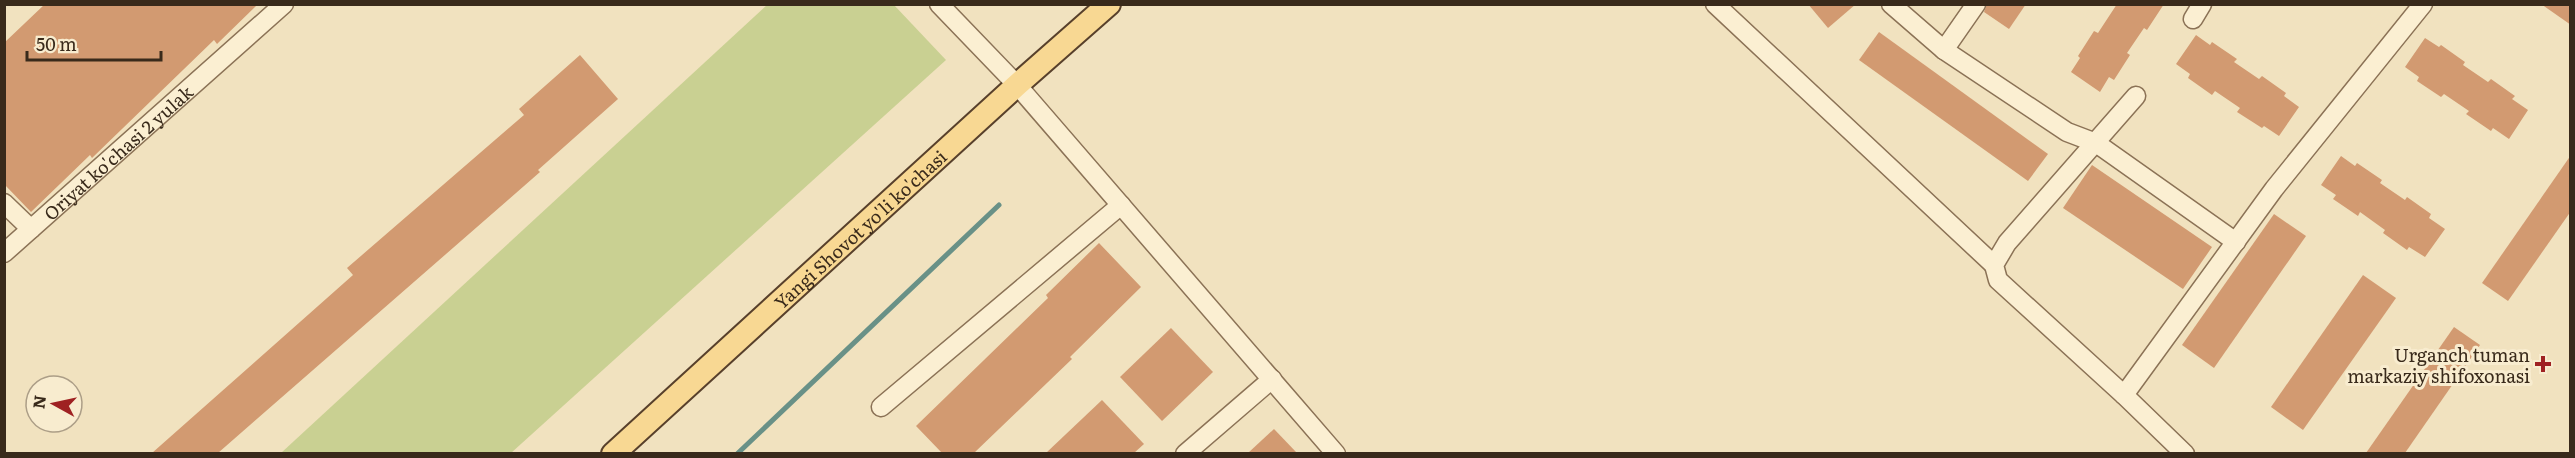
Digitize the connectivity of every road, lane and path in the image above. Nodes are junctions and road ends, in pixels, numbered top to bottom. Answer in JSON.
{"nodes":[{"id":1,"x":284,"y":4,"type":"edge"},
{"id":2,"x":939,"y":4,"type":"edge"},
{"id":3,"x":1109,"y":4,"type":"edge"},
{"id":4,"x":1715,"y":4,"type":"edge"},
{"id":5,"x":1891,"y":4,"type":"edge"},
{"id":6,"x":1976,"y":4,"type":"edge"},
{"id":7,"x":2423,"y":4,"type":"edge"},
{"id":8,"x":1944,"y":50,"type":"junction"},
{"id":9,"x":1017,"y":85,"type":"junction"},
{"id":10,"x":2136,"y":96,"type":"dead end"},
{"id":11,"x":2096,"y":143,"type":"junction"},
{"id":12,"x":4,"y":203,"type":"edge"},
{"id":13,"x":1120,"y":205,"type":"junction"},
{"id":14,"x":31,"y":230,"type":"junction"},
{"id":15,"x":2236,"y":242,"type":"junction"},
{"id":16,"x":4,"y":253,"type":"edge"},
{"id":17,"x":1994,"y":265,"type":"junction"},
{"id":18,"x":1272,"y":379,"type":"junction"},
{"id":19,"x":2124,"y":395,"type":"junction"},
{"id":20,"x":881,"y":407,"type":"dead end"},
{"id":21,"x":613,"y":453,"type":"edge"},
{"id":22,"x":1185,"y":453,"type":"edge"},
{"id":23,"x":1336,"y":453,"type":"edge"},
{"id":24,"x":2185,"y":453,"type":"edge"}],
"edges":[{"from":1,"to":14,"type":"street","name":"Oriyat ko'chasi 2 yulak"},
{"from":2,"to":9,"type":"street"},
{"from":3,"to":9,"type":"main road","name":"Yangi Shovot yo'li ko'chasi"},
{"from":4,"to":17,"type":"street"},
{"from":5,"to":8,"type":"street"},
{"from":6,"to":8,"type":"street"},
{"from":7,"to":15,"type":"street"},
{"from":8,"to":11,"type":"street"},
{"from":9,"to":13,"type":"street"},
{"from":9,"to":21,"type":"main road","name":"Yangi Shovot yo'li ko'chasi"},
{"from":10,"to":11,"type":"street"},
{"from":11,"to":15,"type":"street"},
{"from":11,"to":17,"type":"street"},
{"from":12,"to":14,"type":"street"},
{"from":13,"to":18,"type":"street"},
{"from":13,"to":20,"type":"street"},
{"from":14,"to":16,"type":"street","name":"Oriyat ko'chasi 2 yulak"},
{"from":15,"to":19,"type":"street"},
{"from":17,"to":19,"type":"street"},
{"from":18,"to":22,"type":"street"},
{"from":18,"to":23,"type":"street"},
{"from":19,"to":24,"type":"street"}]}
